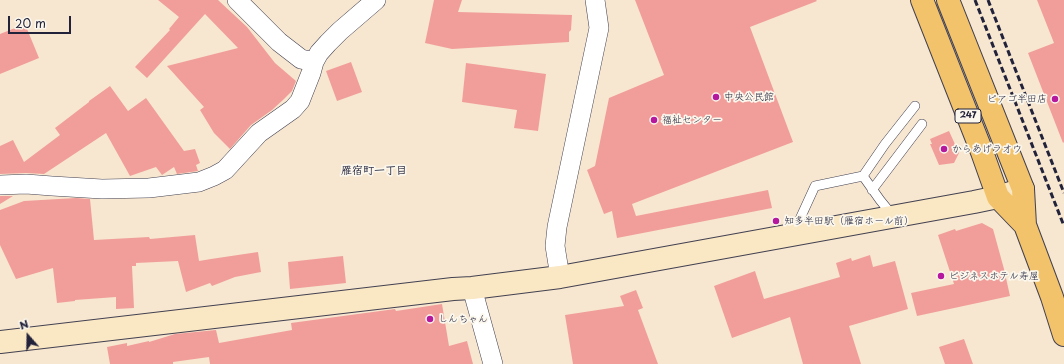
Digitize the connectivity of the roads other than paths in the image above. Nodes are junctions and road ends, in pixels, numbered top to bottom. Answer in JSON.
{"nodes":[{"id":1,"x":237,"y":0,"type":"edge"},
{"id":2,"x":376,"y":0,"type":"edge"},
{"id":3,"x":594,"y":0,"type":"edge"},
{"id":4,"x":922,"y":0,"type":"edge"},
{"id":5,"x":948,"y":0,"type":"edge"},
{"id":6,"x":314,"y":62,"type":"junction"},
{"id":7,"x":915,"y":106,"type":"dead end"},
{"id":8,"x":922,"y":124,"type":"dead end"},
{"id":9,"x":863,"y":176,"type":"junction"},
{"id":10,"x":0,"y":185,"type":"edge"},
{"id":11,"x":872,"y":190,"type":"junction"},
{"id":12,"x":1022,"y":190,"type":"junction"},
{"id":13,"x":998,"y":197,"type":"junction"},
{"id":14,"x":894,"y":217,"type":"junction"},
{"id":15,"x":1025,"y":225,"type":"junction"},
{"id":16,"x":792,"y":235,"type":"junction"},
{"id":17,"x":560,"y":277,"type":"junction"},
{"id":18,"x":472,"y":288,"type":"junction"},
{"id":19,"x":1064,"y":335,"type":"edge"},
{"id":20,"x":0,"y":342,"type":"edge"},
{"id":21,"x":493,"y":364,"type":"edge"}],
"edges":[{"from":1,"to":6,"type":"street"},
{"from":2,"to":6,"type":"street"},
{"from":3,"to":17,"type":"street"},
{"from":4,"to":13,"type":"highway","number":"247"},
{"from":5,"to":12,"type":"highway","number":"247"},
{"from":6,"to":10,"type":"street"},
{"from":7,"to":9,"type":"lane"},
{"from":8,"to":11,"type":"lane"},
{"from":9,"to":11,"type":"lane"},
{"from":9,"to":16,"type":"lane"},
{"from":11,"to":14,"type":"lane"},
{"from":12,"to":13,"type":"street"},
{"from":12,"to":15,"type":"highway","number":"247"},
{"from":13,"to":14,"type":"street"},
{"from":13,"to":15,"type":"highway","number":"247"},
{"from":14,"to":16,"type":"street"},
{"from":15,"to":19,"type":"highway","number":"247"},
{"from":16,"to":17,"type":"street"},
{"from":17,"to":18,"type":"street"},
{"from":18,"to":20,"type":"street"},
{"from":18,"to":21,"type":"street"}]}
